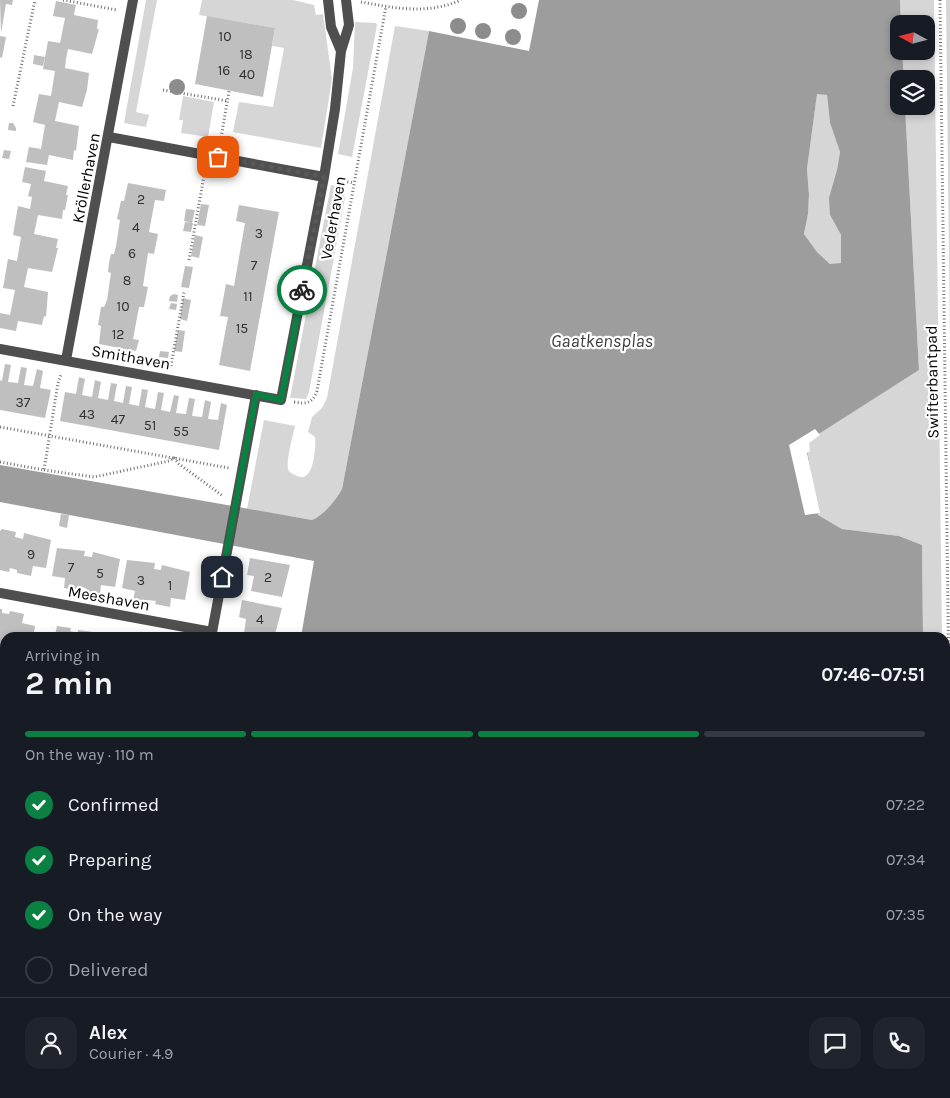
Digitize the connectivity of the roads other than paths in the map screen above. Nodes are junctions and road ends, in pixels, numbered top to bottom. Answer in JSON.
{"nodes":[{"id":1,"x":133,"y":0,"type":"edge"},
{"id":2,"x":328,"y":0,"type":"edge"},
{"id":3,"x":346,"y":0,"type":"edge"},
{"id":4,"x":341,"y":51,"type":"junction"},
{"id":5,"x":109,"y":137,"type":"junction"},
{"id":6,"x":324,"y":177,"type":"junction"},
{"id":7,"x":0,"y":349,"type":"edge"},
{"id":8,"x":66,"y":360,"type":"junction"},
{"id":9,"x":256,"y":394,"type":"junction"},
{"id":10,"x":0,"y":593,"type":"edge"},
{"id":11,"x":197,"y":632,"type":"edge"},
{"id":12,"x":213,"y":632,"type":"edge"}],
"edges":[{"from":1,"to":5,"type":"street","name":"Kröllerhaven"},
{"from":2,"to":4,"type":"street","name":"Vederhaven"},
{"from":3,"to":4,"type":"street","name":"Vederhaven"},
{"from":4,"to":6,"type":"street","name":"Vederhaven"},
{"from":5,"to":6,"type":"street"},
{"from":5,"to":8,"type":"street","name":"Kröllerhaven"},
{"from":6,"to":9,"type":"street","name":"Vederhaven"},
{"from":7,"to":8,"type":"street","name":"Smithaven"},
{"from":8,"to":9,"type":"street","name":"Smithaven"},
{"from":9,"to":12,"type":"street"},
{"from":10,"to":11,"type":"street","name":"Meeshaven"}]}
